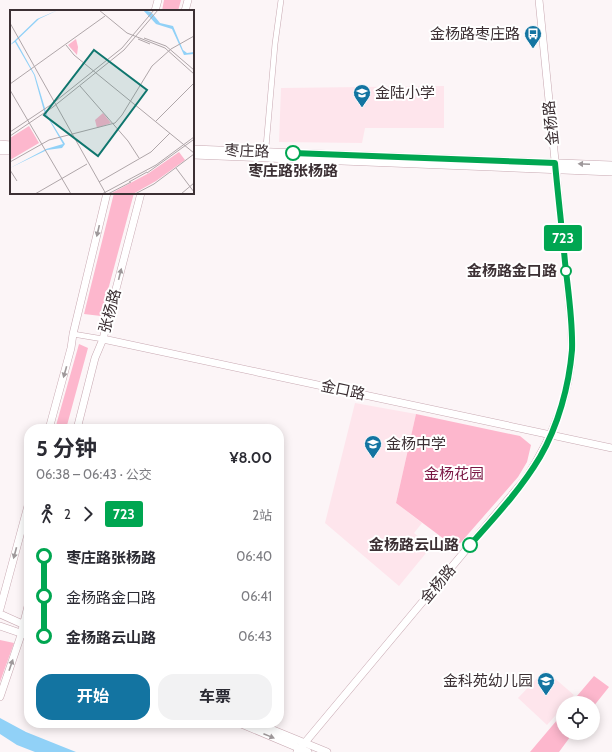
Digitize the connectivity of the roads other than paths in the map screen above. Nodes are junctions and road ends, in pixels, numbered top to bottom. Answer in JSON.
{"nodes":[{"id":1,"x":158,"y":0,"type":"edge"},
{"id":2,"x":188,"y":0,"type":"edge"},
{"id":3,"x":282,"y":0,"type":"edge"},
{"id":4,"x":539,"y":0,"type":"edge"},
{"id":5,"x":155,"y":10,"type":"edge"},
{"id":6,"x":185,"y":10,"type":"edge"},
{"id":7,"x":0,"y":144,"type":"edge"},
{"id":8,"x":10,"y":145,"type":"edge"},
{"id":9,"x":266,"y":147,"type":"dead end"},
{"id":10,"x":194,"y":149,"type":"edge"},
{"id":11,"x":194,"y":155,"type":"edge"},
{"id":12,"x":612,"y":165,"type":"edge"},
{"id":13,"x":556,"y":166,"type":"junction"},
{"id":14,"x":612,"y":172,"type":"edge"},
{"id":15,"x":107,"y":194,"type":"edge"},
{"id":16,"x":141,"y":194,"type":"edge"},
{"id":17,"x":73,"y":334,"type":"junction"},
{"id":18,"x":103,"y":339,"type":"junction"},
{"id":19,"x":50,"y":424,"type":"edge"},
{"id":20,"x":77,"y":424,"type":"edge"},
{"id":21,"x":551,"y":434,"type":"junction"},
{"id":22,"x":612,"y":448,"type":"edge"},
{"id":23,"x":24,"y":520,"type":"edge"},
{"id":24,"x":0,"y":609,"type":"edge"},
{"id":25,"x":0,"y":614,"type":"edge"},
{"id":26,"x":24,"y":624,"type":"edge"},
{"id":27,"x":0,"y":626,"type":"edge"},
{"id":28,"x":24,"y":628,"type":"edge"},
{"id":29,"x":21,"y":633,"type":"junction"},
{"id":30,"x":24,"y":634,"type":"edge"},
{"id":31,"x":0,"y":696,"type":"edge"},
{"id":32,"x":250,"y":728,"type":"edge"},
{"id":33,"x":265,"y":728,"type":"edge"},
{"id":34,"x":300,"y":748,"type":"edge"},
{"id":35,"x":308,"y":752,"type":"edge"},
{"id":36,"x":327,"y":752,"type":"edge"}],
"edges":[{"from":1,"to":5,"type":"street"},
{"from":2,"to":6,"type":"street"},
{"from":3,"to":9,"type":"street"},
{"from":4,"to":13,"type":"street","name":"金杨路"},
{"from":7,"to":8,"type":"street"},
{"from":10,"to":13,"type":"street","name":"枣庄路"},
{"from":11,"to":13,"type":"street","name":"枣庄路"},
{"from":12,"to":13,"type":"street","name":"枣庄路","one_way":true},
{"from":13,"to":14,"type":"street","name":"枣庄路"},
{"from":13,"to":21,"type":"street","name":"金杨路"},
{"from":15,"to":17,"type":"street","name":"张杨路","one_way":true},
{"from":18,"to":16,"type":"street","name":"张杨路","one_way":true},
{"from":17,"to":18,"type":"street","name":"金口路"},
{"from":17,"to":19,"type":"street","name":"张杨路","one_way":true},
{"from":18,"to":20,"type":"street","name":"张杨路"},
{"from":18,"to":21,"type":"street","name":"金口路"},
{"from":21,"to":22,"type":"street","name":"金口路"},
{"from":21,"to":34,"type":"street","name":"金杨路"},
{"from":23,"to":24,"type":"street","one_way":true},
{"from":25,"to":26,"type":"street"},
{"from":27,"to":29,"type":"street"},
{"from":28,"to":29,"type":"street"},
{"from":29,"to":30,"type":"street"},
{"from":31,"to":29,"type":"street","one_way":true},
{"from":32,"to":34,"type":"street","one_way":true},
{"from":33,"to":34,"type":"street"},
{"from":34,"to":35,"type":"street"},
{"from":34,"to":36,"type":"street"}]}
